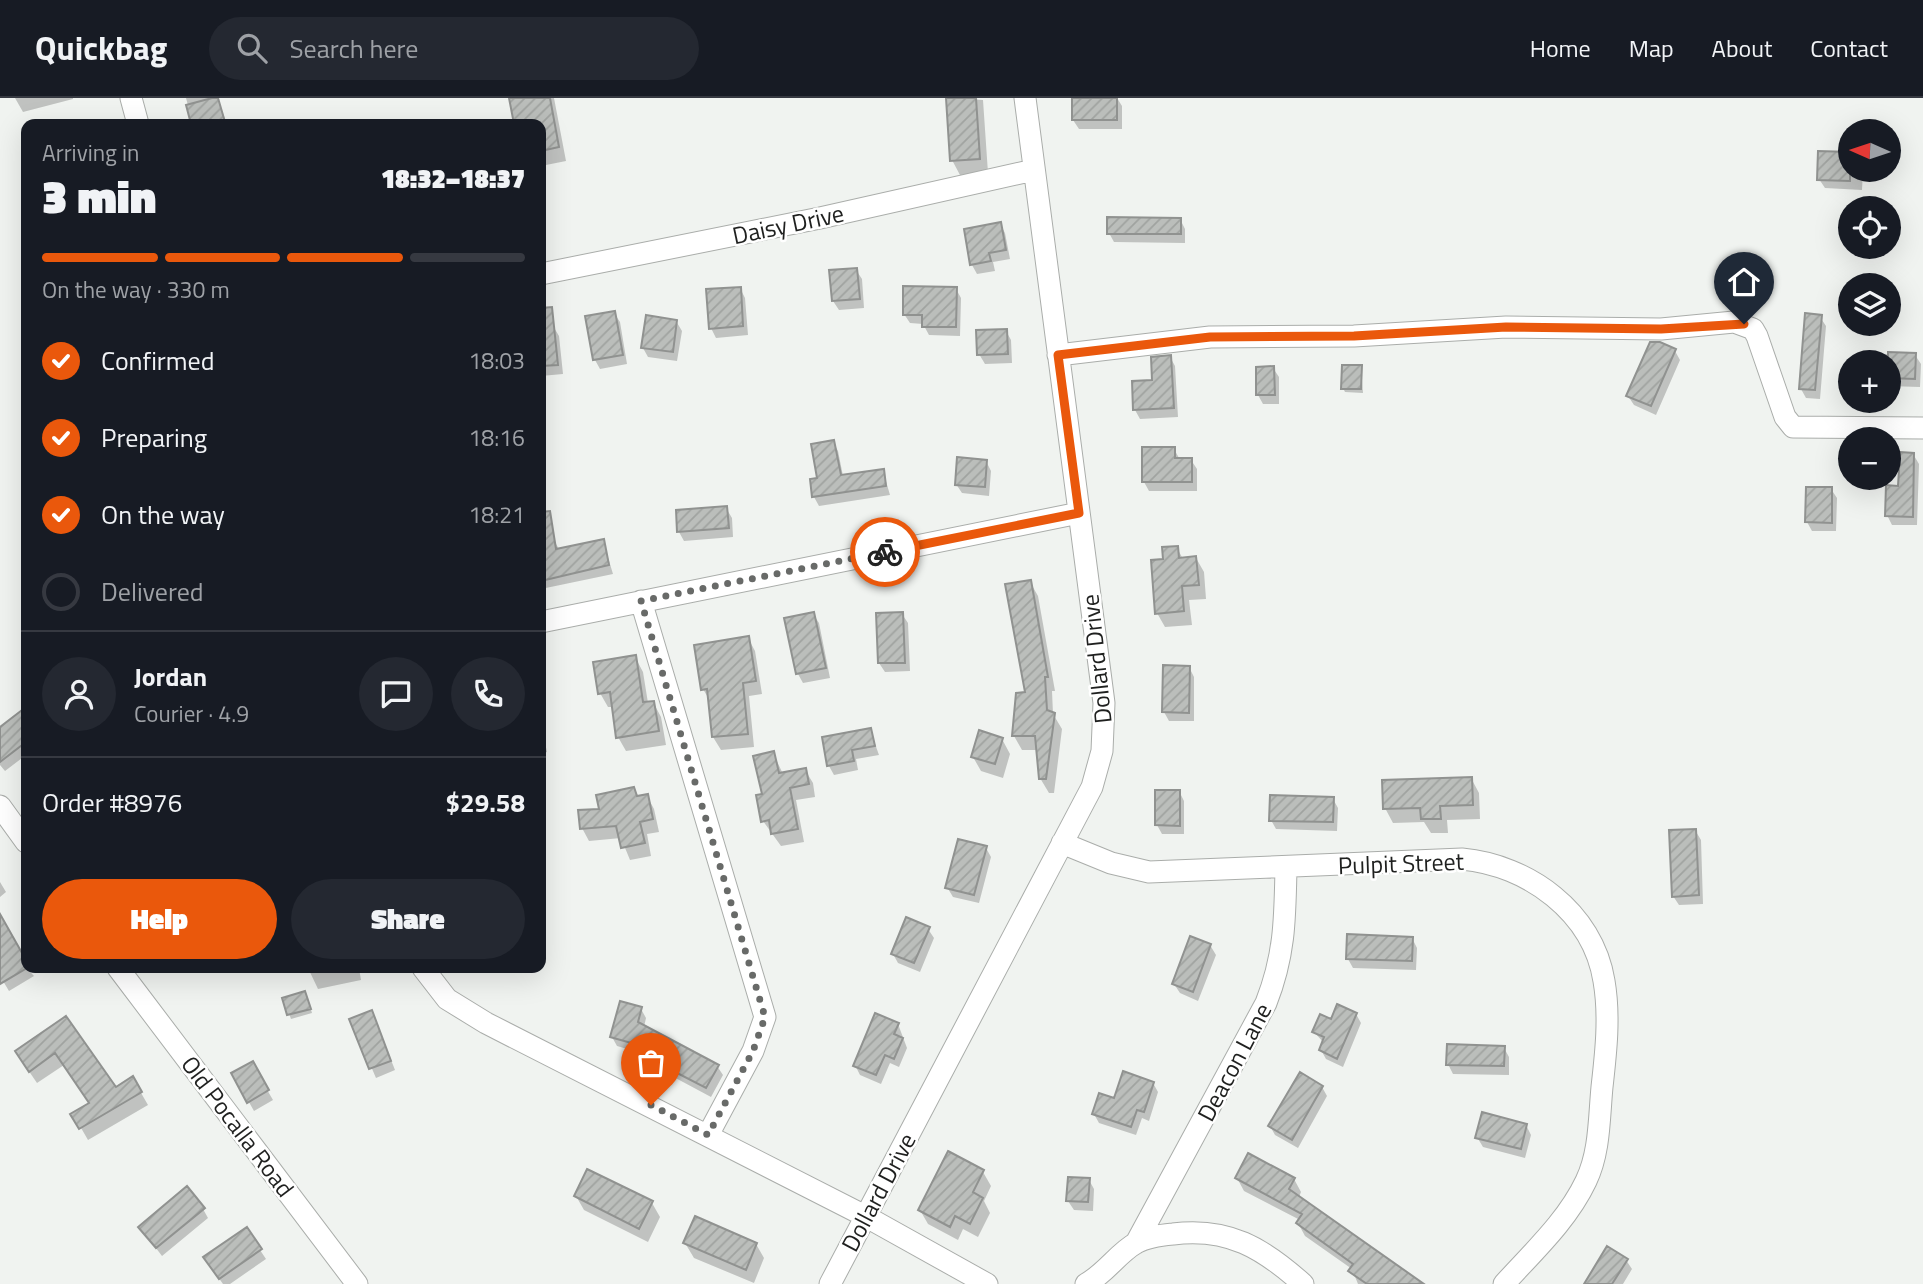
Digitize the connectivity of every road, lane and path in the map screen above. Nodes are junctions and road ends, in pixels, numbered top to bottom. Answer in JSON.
{"nodes":[{"id":1,"x":131,"y":98,"type":"edge"},
{"id":2,"x":1026,"y":98,"type":"edge"},
{"id":3,"x":137,"y":119,"type":"edge"},
{"id":4,"x":1034,"y":170,"type":"junction"},
{"id":5,"x":546,"y":273,"type":"edge"},
{"id":6,"x":1058,"y":355,"type":"junction"},
{"id":7,"x":1923,"y":428,"type":"edge"},
{"id":8,"x":1079,"y":513,"type":"junction"},
{"id":9,"x":641,"y":601,"type":"junction"},
{"id":10,"x":546,"y":621,"type":"edge"},
{"id":11,"x":0,"y":806,"type":"edge"},
{"id":12,"x":21,"y":835,"type":"edge"},
{"id":13,"x":1062,"y":843,"type":"junction"},
{"id":14,"x":1286,"y":867,"type":"junction"},
{"id":15,"x":122,"y":973,"type":"edge"},
{"id":16,"x":426,"y":973,"type":"edge"},
{"id":17,"x":708,"y":1135,"type":"junction"},
{"id":18,"x":865,"y":1216,"type":"junction"},
{"id":19,"x":1136,"y":1243,"type":"junction"},
{"id":20,"x":358,"y":1284,"type":"edge"},
{"id":21,"x":830,"y":1284,"type":"edge"},
{"id":22,"x":987,"y":1284,"type":"edge"},
{"id":23,"x":1086,"y":1284,"type":"edge"},
{"id":24,"x":1303,"y":1284,"type":"edge"},
{"id":25,"x":1504,"y":1284,"type":"edge"}],
"edges":[{"from":1,"to":3,"type":"street"},
{"from":2,"to":4,"type":"street","name":"Dollard Drive"},
{"from":4,"to":5,"type":"street","name":"Daisy Drive"},
{"from":4,"to":6,"type":"street","name":"Dollard Drive"},
{"from":6,"to":7,"type":"street"},
{"from":6,"to":8,"type":"street","name":"Dollard Drive"},
{"from":8,"to":9,"type":"street"},
{"from":8,"to":13,"type":"street","name":"Dollard Drive"},
{"from":9,"to":10,"type":"street"},
{"from":9,"to":17,"type":"street"},
{"from":11,"to":12,"type":"street"},
{"from":13,"to":14,"type":"street","name":"Pulpit Street"},
{"from":13,"to":18,"type":"street","name":"Dollard Drive"},
{"from":14,"to":19,"type":"street","name":"Deacon Lane"},
{"from":14,"to":25,"type":"street","name":"Pulpit Street"},
{"from":15,"to":20,"type":"street","name":"Old Pocalla Road"},
{"from":16,"to":17,"type":"street"},
{"from":17,"to":18,"type":"street"},
{"from":18,"to":21,"type":"street","name":"Dollard Drive"},
{"from":18,"to":22,"type":"street"},
{"from":19,"to":23,"type":"street","name":"Deacon Lane"},
{"from":19,"to":24,"type":"street"}]}
